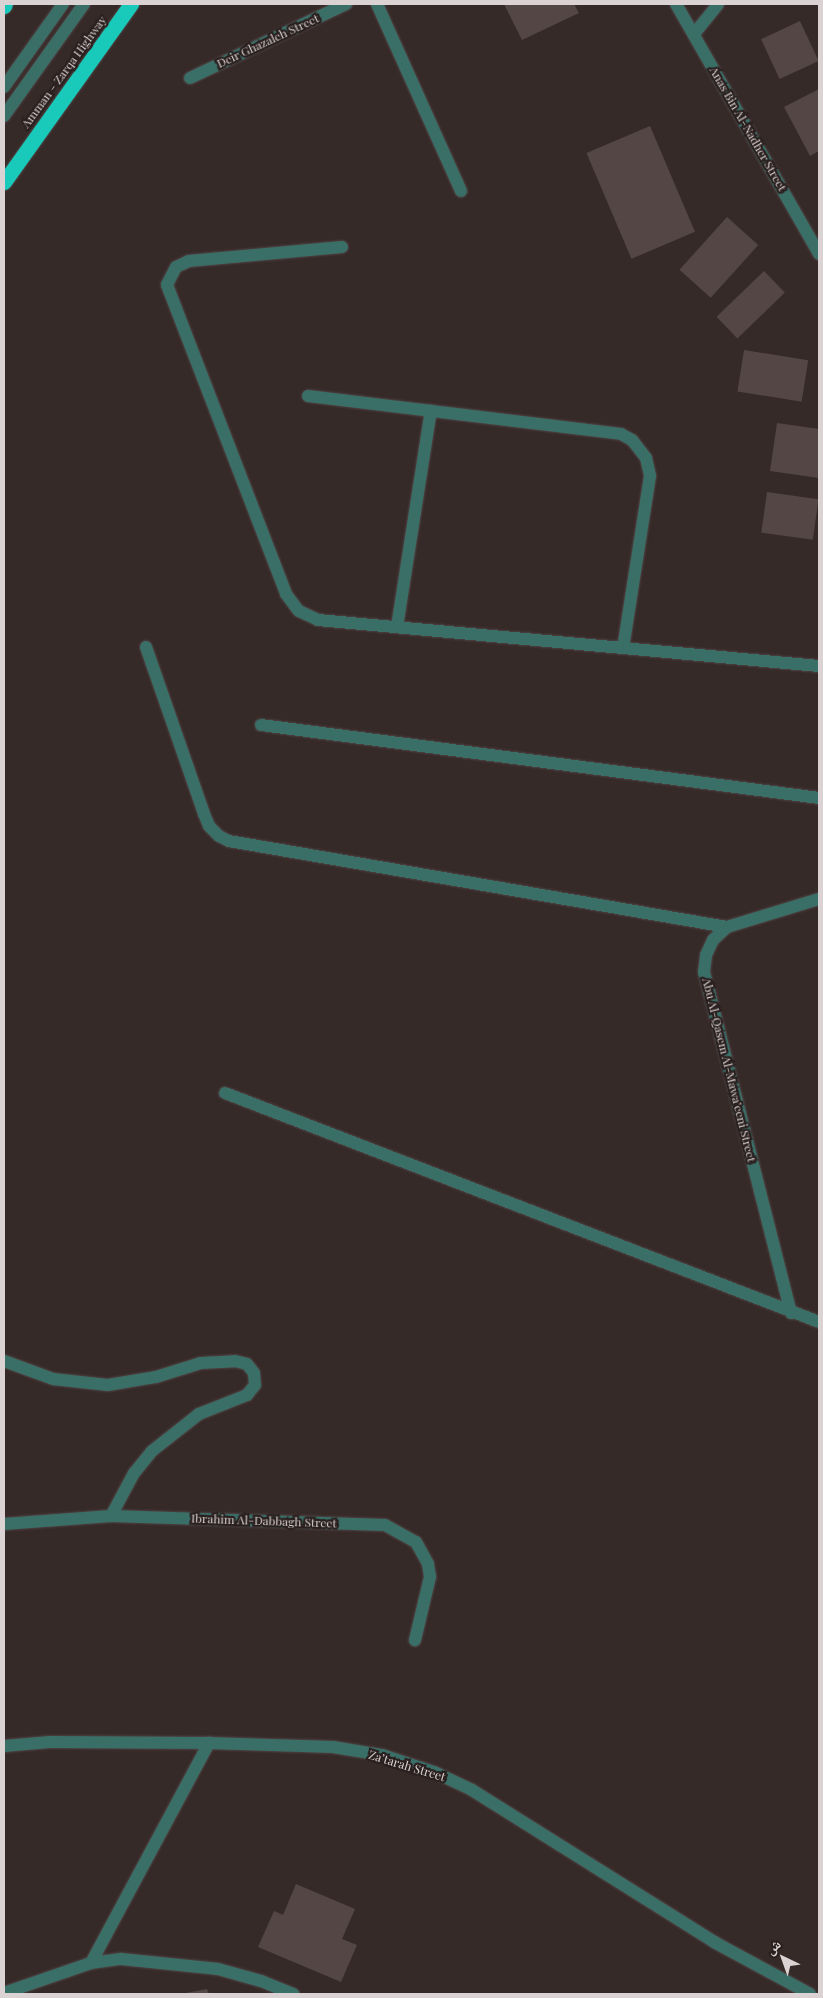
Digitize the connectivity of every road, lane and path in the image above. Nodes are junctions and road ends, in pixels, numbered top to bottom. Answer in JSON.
{"nodes":[{"id":1,"x":63,"y":4,"type":"edge"},
{"id":2,"x":84,"y":4,"type":"edge"},
{"id":3,"x":131,"y":4,"type":"edge"},
{"id":4,"x":346,"y":4,"type":"edge"},
{"id":5,"x":377,"y":4,"type":"edge"},
{"id":6,"x":676,"y":4,"type":"edge"},
{"id":7,"x":718,"y":4,"type":"edge"},
{"id":8,"x":694,"y":34,"type":"junction"},
{"id":9,"x":190,"y":78,"type":"dead end"},
{"id":10,"x":4,"y":87,"type":"edge"},
{"id":11,"x":4,"y":116,"type":"edge"},
{"id":12,"x":4,"y":182,"type":"edge"},
{"id":13,"x":461,"y":192,"type":"dead end"},
{"id":14,"x":342,"y":247,"type":"dead end"},
{"id":15,"x":819,"y":254,"type":"edge"},
{"id":16,"x":308,"y":396,"type":"dead end"},
{"id":17,"x":431,"y":411,"type":"junction"},
{"id":18,"x":397,"y":627,"type":"junction"},
{"id":19,"x":146,"y":647,"type":"dead end"},
{"id":20,"x":623,"y":648,"type":"junction"},
{"id":21,"x":819,"y":666,"type":"edge"},
{"id":22,"x":261,"y":725,"type":"dead end"},
{"id":23,"x":819,"y":798,"type":"edge"},
{"id":24,"x":819,"y":899,"type":"edge"},
{"id":25,"x":727,"y":928,"type":"junction"},
{"id":26,"x":225,"y":1093,"type":"dead end"},
{"id":27,"x":791,"y":1313,"type":"junction"},
{"id":28,"x":819,"y":1322,"type":"edge"},
{"id":29,"x":4,"y":1361,"type":"edge"},
{"id":30,"x":111,"y":1516,"type":"junction"},
{"id":31,"x":4,"y":1524,"type":"edge"},
{"id":32,"x":415,"y":1640,"type":"dead end"},
{"id":33,"x":209,"y":1743,"type":"junction"},
{"id":34,"x":4,"y":1746,"type":"edge"},
{"id":35,"x":91,"y":1963,"type":"junction"},
{"id":36,"x":4,"y":1993,"type":"edge"},
{"id":37,"x":293,"y":1994,"type":"edge"},
{"id":38,"x":810,"y":1994,"type":"edge"}],
"edges":[{"from":1,"to":10,"type":"street"},
{"from":2,"to":11,"type":"street"},
{"from":3,"to":12,"type":"highway","name":"Amman - Zarqa Highway"},
{"from":4,"to":9,"type":"street","name":"Deir Ghazaleh Street"},
{"from":5,"to":13,"type":"street"},
{"from":6,"to":8,"type":"street","name":"Anas Bin Al-Nadher Street"},
{"from":7,"to":8,"type":"street"},
{"from":8,"to":15,"type":"street","name":"Anas Bin Al-Nadher Street"},
{"from":14,"to":18,"type":"street"},
{"from":16,"to":17,"type":"street"},
{"from":17,"to":18,"type":"street"},
{"from":17,"to":20,"type":"street"},
{"from":18,"to":20,"type":"street"},
{"from":19,"to":25,"type":"street"},
{"from":20,"to":21,"type":"street"},
{"from":22,"to":23,"type":"street"},
{"from":24,"to":25,"type":"street","name":"Abu Al-Qasem Al-Mawa’eeni Street"},
{"from":25,"to":27,"type":"street","name":"Abu Al-Qasem Al-Mawa’eeni Street"},
{"from":26,"to":27,"type":"street"},
{"from":27,"to":28,"type":"street"},
{"from":29,"to":30,"type":"street"},
{"from":30,"to":31,"type":"street","name":"Ibrahim Al-Dabbagh Street"},
{"from":30,"to":32,"type":"street","name":"Ibrahim Al-Dabbagh Street"},
{"from":33,"to":34,"type":"street","name":"Za’tarah Street"},
{"from":33,"to":35,"type":"street"},
{"from":33,"to":38,"type":"street","name":"Za’tarah Street"},
{"from":35,"to":36,"type":"street"},
{"from":35,"to":37,"type":"street"}]}
